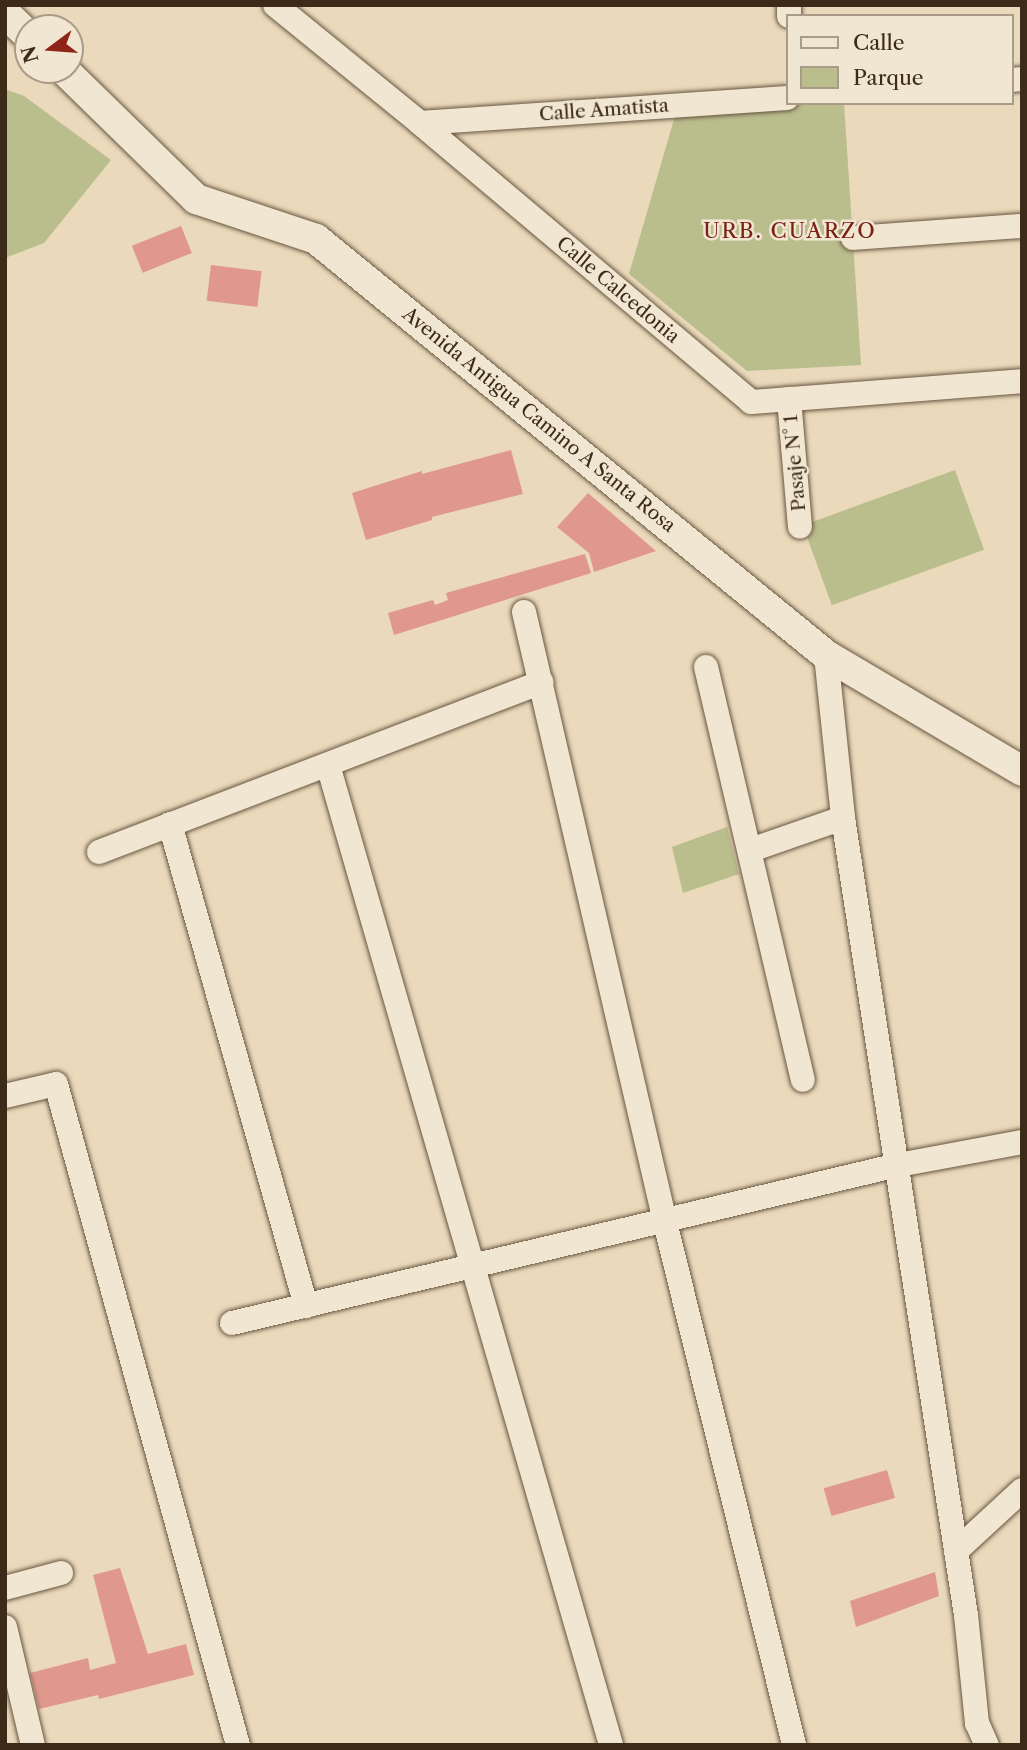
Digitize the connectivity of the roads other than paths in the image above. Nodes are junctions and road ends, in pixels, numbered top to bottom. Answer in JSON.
{"nodes":[{"id":1,"x":275,"y":5,"type":"edge"},
{"id":2,"x":78,"y":84,"type":"edge"},
{"id":3,"x":786,"y":98,"type":"edge"},
{"id":4,"x":420,"y":123,"type":"junction"},
{"id":5,"x":1022,"y":226,"type":"edge"},
{"id":6,"x":853,"y":238,"type":"dead end"},
{"id":7,"x":1022,"y":380,"type":"edge"},
{"id":8,"x":789,"y":399,"type":"junction"},
{"id":9,"x":800,"y":527,"type":"dead end"},
{"id":10,"x":524,"y":612,"type":"dead end"},
{"id":11,"x":826,"y":655,"type":"junction"},
{"id":12,"x":706,"y":667,"type":"dead end"},
{"id":13,"x":541,"y":682,"type":"junction"},
{"id":14,"x":328,"y":765,"type":"junction"},
{"id":15,"x":1022,"y":771,"type":"edge"},
{"id":16,"x":843,"y":818,"type":"junction"},
{"id":17,"x":170,"y":824,"type":"junction"},
{"id":18,"x":751,"y":850,"type":"junction"},
{"id":19,"x":99,"y":852,"type":"dead end"},
{"id":20,"x":803,"y":1080,"type":"dead end"},
{"id":21,"x":5,"y":1096,"type":"edge"},
{"id":22,"x":1022,"y":1142,"type":"edge"},
{"id":23,"x":898,"y":1165,"type":"junction"},
{"id":24,"x":665,"y":1222,"type":"junction"},
{"id":25,"x":473,"y":1267,"type":"junction"},
{"id":26,"x":306,"y":1306,"type":"junction"},
{"id":27,"x":232,"y":1323,"type":"dead end"},
{"id":28,"x":1022,"y":1490,"type":"edge"},
{"id":29,"x":956,"y":1551,"type":"junction"},
{"id":30,"x":61,"y":1573,"type":"dead end"},
{"id":31,"x":5,"y":1588,"type":"edge"},
{"id":32,"x":5,"y":1627,"type":"edge"},
{"id":33,"x":33,"y":1745,"type":"edge"},
{"id":34,"x":237,"y":1745,"type":"edge"},
{"id":35,"x":611,"y":1745,"type":"edge"},
{"id":36,"x":794,"y":1745,"type":"edge"},
{"id":37,"x":987,"y":1745,"type":"edge"}],
"edges":[{"from":1,"to":4,"type":"street","name":"Calle Calcedonia"},
{"from":2,"to":11,"type":"street","name":"Avenida Antigua Camino A Santa Rosa"},
{"from":3,"to":4,"type":"street","name":"Calle Amatista"},
{"from":4,"to":8,"type":"street","name":"Calle Calcedonia"},
{"from":5,"to":6,"type":"street"},
{"from":7,"to":8,"type":"street","name":"Calle Calcedonia"},
{"from":8,"to":9,"type":"street","name":"Pasaje N° 1"},
{"from":10,"to":13,"type":"street"},
{"from":11,"to":15,"type":"street","name":"Avenida Antigua Camino A Santa Rosa"},
{"from":11,"to":16,"type":"street"},
{"from":12,"to":18,"type":"street"},
{"from":13,"to":14,"type":"street"},
{"from":13,"to":24,"type":"street"},
{"from":14,"to":17,"type":"street"},
{"from":14,"to":25,"type":"street"},
{"from":16,"to":18,"type":"street"},
{"from":16,"to":23,"type":"street"},
{"from":17,"to":19,"type":"street"},
{"from":17,"to":26,"type":"street"},
{"from":18,"to":20,"type":"street"},
{"from":21,"to":34,"type":"street"},
{"from":22,"to":23,"type":"street"},
{"from":23,"to":24,"type":"street"},
{"from":23,"to":29,"type":"street"},
{"from":24,"to":25,"type":"street"},
{"from":24,"to":36,"type":"street"},
{"from":25,"to":26,"type":"street"},
{"from":25,"to":35,"type":"street"},
{"from":26,"to":27,"type":"street"},
{"from":28,"to":29,"type":"street"},
{"from":29,"to":37,"type":"street"},
{"from":30,"to":31,"type":"street"},
{"from":32,"to":33,"type":"street"}]}
